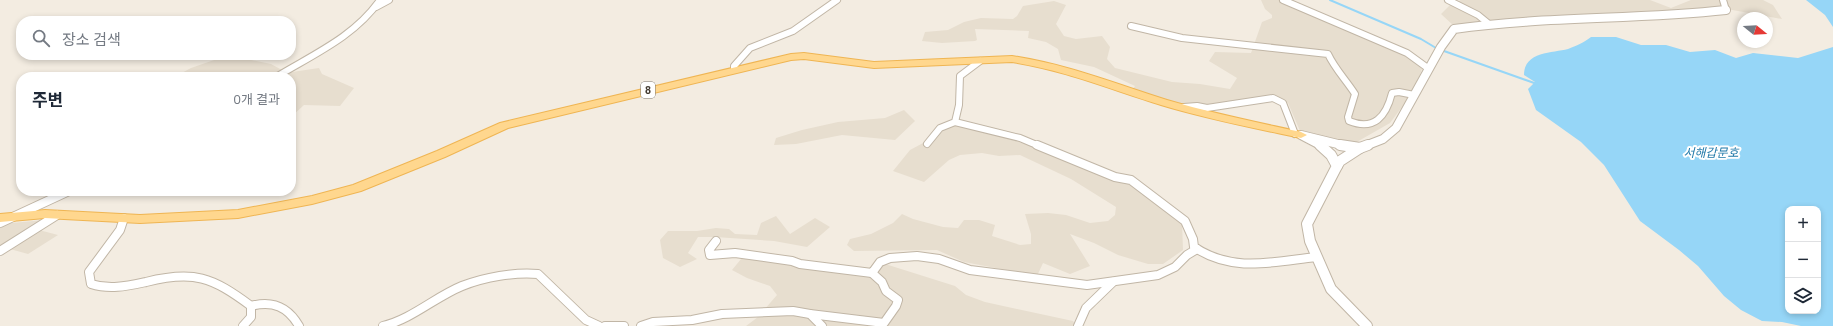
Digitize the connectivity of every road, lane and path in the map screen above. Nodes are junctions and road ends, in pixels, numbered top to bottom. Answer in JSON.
{"nodes":[{"id":1,"x":380,"y":0,"type":"edge"},
{"id":2,"x":389,"y":0,"type":"edge"},
{"id":3,"x":837,"y":0,"type":"edge"},
{"id":4,"x":1283,"y":0,"type":"edge"},
{"id":5,"x":1448,"y":0,"type":"edge"},
{"id":6,"x":1723,"y":0,"type":"edge"},
{"id":7,"x":376,"y":7,"type":"junction"},
{"id":8,"x":1726,"y":10,"type":"joint"},
{"id":9,"x":1489,"y":24,"type":"junction"},
{"id":10,"x":1131,"y":26,"type":"dead end"},
{"id":11,"x":980,"y":61,"type":"junction"},
{"id":12,"x":1429,"y":69,"type":"junction"},
{"id":13,"x":734,"y":70,"type":"junction"},
{"id":14,"x":284,"y":72,"type":"edge"},
{"id":15,"x":1414,"y":95,"type":"junction"},
{"id":16,"x":1184,"y":107,"type":"junction"},
{"id":17,"x":955,"y":122,"type":"junction"},
{"id":18,"x":1298,"y":135,"type":"junction"},
{"id":19,"x":927,"y":144,"type":"dead end"},
{"id":20,"x":1360,"y":148,"type":"junction"},
{"id":21,"x":1337,"y":166,"type":"junction"},
{"id":22,"x":58,"y":196,"type":"edge"},
{"id":23,"x":57,"y":214,"type":"junction"},
{"id":24,"x":124,"y":218,"type":"junction"},
{"id":25,"x":3,"y":220,"type":"edge"},
{"id":26,"x":716,"y":240,"type":"dead end"},
{"id":27,"x":1197,"y":250,"type":"junction"},
{"id":28,"x":0,"y":251,"type":"edge"},
{"id":29,"x":1316,"y":257,"type":"junction"},
{"id":30,"x":872,"y":273,"type":"junction"},
{"id":31,"x":1113,"y":282,"type":"junction"},
{"id":32,"x":251,"y":306,"type":"junction"},
{"id":33,"x":810,"y":314,"type":"junction"},
{"id":34,"x":243,"y":326,"type":"edge"},
{"id":35,"x":299,"y":326,"type":"edge"},
{"id":36,"x":383,"y":326,"type":"edge"},
{"id":37,"x":599,"y":326,"type":"edge"},
{"id":38,"x":605,"y":326,"type":"edge"},
{"id":39,"x":624,"y":326,"type":"edge"},
{"id":40,"x":641,"y":326,"type":"edge"},
{"id":41,"x":822,"y":326,"type":"edge"},
{"id":42,"x":1078,"y":326,"type":"edge"},
{"id":43,"x":1367,"y":326,"type":"edge"}],
"edges":[{"from":1,"to":7,"type":"street"},
{"from":2,"to":7,"type":"street"},
{"from":3,"to":13,"type":"street"},
{"from":4,"to":12,"type":"street"},
{"from":5,"to":9,"type":"street"},
{"from":6,"to":8,"type":"street"},
{"from":7,"to":14,"type":"street"},
{"from":8,"to":9,"type":"street"},
{"from":9,"to":12,"type":"street"},
{"from":10,"to":15,"type":"street"},
{"from":11,"to":13,"type":"main road","number":"8"},
{"from":11,"to":16,"type":"main road","number":"8"},
{"from":11,"to":17,"type":"street"},
{"from":12,"to":15,"type":"street"},
{"from":13,"to":24,"type":"main road","number":"8"},
{"from":15,"to":20,"type":"street"},
{"from":16,"to":18,"type":"main road","number":"8"},
{"from":16,"to":18,"type":"street"},
{"from":17,"to":19,"type":"street"},
{"from":17,"to":27,"type":"street"},
{"from":18,"to":20,"type":"street"},
{"from":18,"to":21,"type":"street"},
{"from":20,"to":21,"type":"street"},
{"from":21,"to":29,"type":"street"},
{"from":22,"to":25,"type":"street"},
{"from":23,"to":24,"type":"main road","number":"8"},
{"from":23,"to":25,"type":"main road","number":"8"},
{"from":23,"to":28,"type":"street"},
{"from":24,"to":32,"type":"street"},
{"from":26,"to":30,"type":"street"},
{"from":27,"to":29,"type":"street"},
{"from":27,"to":31,"type":"street"},
{"from":29,"to":43,"type":"street"},
{"from":30,"to":31,"type":"street"},
{"from":30,"to":33,"type":"street"},
{"from":31,"to":42,"type":"street"},
{"from":32,"to":34,"type":"street"},
{"from":32,"to":35,"type":"street"},
{"from":33,"to":40,"type":"street"},
{"from":33,"to":41,"type":"street"},
{"from":36,"to":37,"type":"street"},
{"from":38,"to":39,"type":"street"}]}
